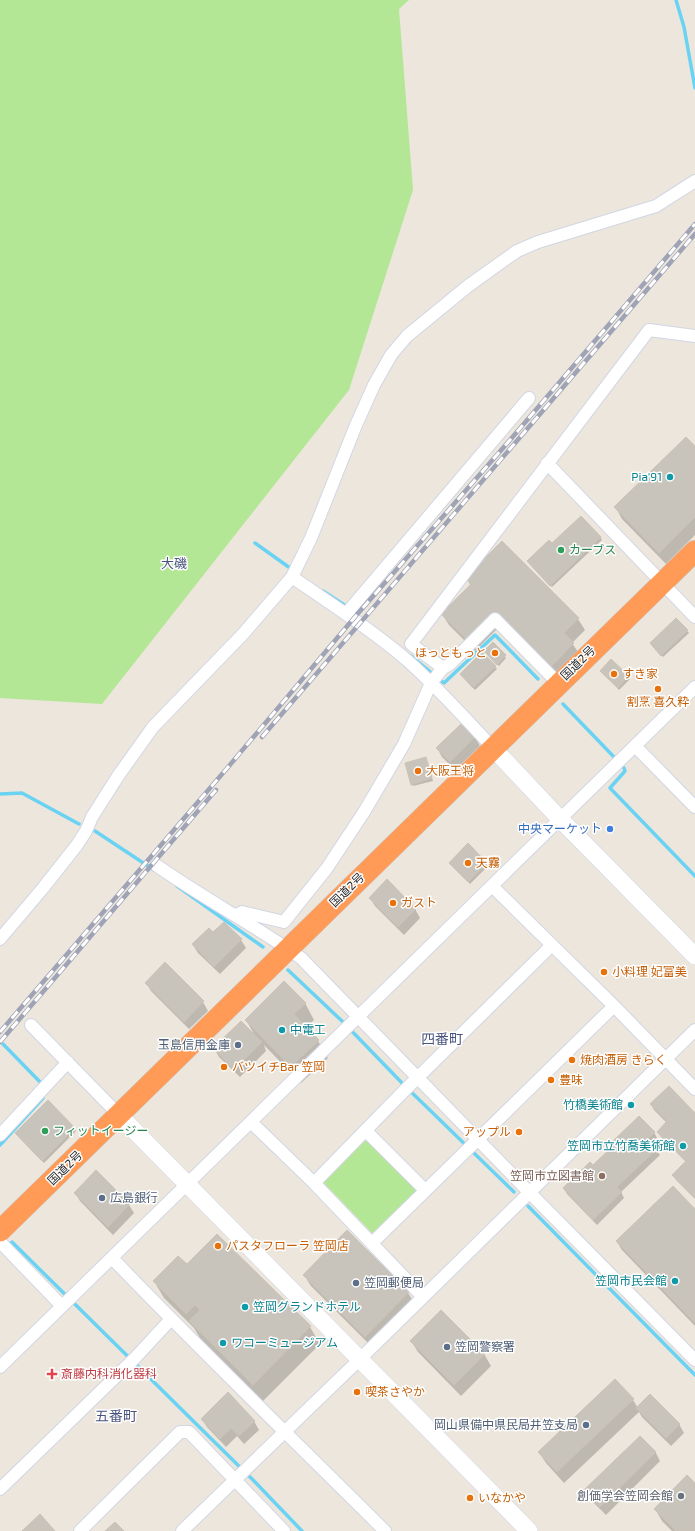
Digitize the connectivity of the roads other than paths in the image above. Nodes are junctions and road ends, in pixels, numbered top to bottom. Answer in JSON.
{"nodes":[{"id":1,"x":695,"y":181,"type":"edge"},
{"id":2,"x":695,"y":336,"type":"edge"},
{"id":3,"x":529,"y":398,"type":"dead end"},
{"id":4,"x":548,"y":463,"type":"junction"},
{"id":5,"x":695,"y":550,"type":"edge"},
{"id":6,"x":292,"y":577,"type":"junction"},
{"id":7,"x":663,"y":582,"type":"junction"},
{"id":8,"x":349,"y":610,"type":"junction"},
{"id":9,"x":695,"y":616,"type":"edge"},
{"id":10,"x":437,"y":676,"type":"junction"},
{"id":11,"x":558,"y":683,"type":"junction"},
{"id":12,"x":695,"y":687,"type":"edge"},
{"id":13,"x":635,"y":746,"type":"junction"},
{"id":14,"x":493,"y":748,"type":"junction"},
{"id":15,"x":695,"y":806,"type":"edge"},
{"id":16,"x":560,"y":819,"type":"junction"},
{"id":17,"x":156,"y":865,"type":"dead end"},
{"id":18,"x":492,"y":886,"type":"junction"},
{"id":19,"x":236,"y":915,"type":"junction"},
{"id":20,"x":0,"y":938,"type":"edge"},
{"id":21,"x":552,"y":945,"type":"junction"},
{"id":22,"x":288,"y":948,"type":"junction"},
{"id":23,"x":695,"y":956,"type":"edge"},
{"id":24,"x":614,"y":1006,"type":"junction"},
{"id":25,"x":356,"y":1018,"type":"junction"},
{"id":26,"x":31,"y":1025,"type":"dead end"},
{"id":27,"x":695,"y":1030,"type":"edge"},
{"id":28,"x":666,"y":1059,"type":"junction"},
{"id":29,"x":68,"y":1062,"type":"junction"},
{"id":30,"x":411,"y":1085,"type":"junction"},
{"id":31,"x":695,"y":1089,"type":"edge"},
{"id":32,"x":119,"y":1115,"type":"junction"},
{"id":33,"x":251,"y":1122,"type":"junction"},
{"id":34,"x":366,"y":1131,"type":"junction"},
{"id":35,"x":0,"y":1135,"type":"edge"},
{"id":36,"x":472,"y":1144,"type":"junction"},
{"id":37,"x":314,"y":1183,"type":"junction"},
{"id":38,"x":186,"y":1184,"type":"junction"},
{"id":39,"x":425,"y":1190,"type":"junction"},
{"id":40,"x":529,"y":1192,"type":"junction"},
{"id":41,"x":0,"y":1231,"type":"edge"},
{"id":42,"x":0,"y":1242,"type":"edge"},
{"id":43,"x":372,"y":1243,"type":"junction"},
{"id":44,"x":112,"y":1258,"type":"junction"},
{"id":45,"x":423,"y":1298,"type":"junction"},
{"id":46,"x":68,"y":1300,"type":"junction"},
{"id":47,"x":171,"y":1319,"type":"junction"},
{"id":48,"x":360,"y":1359,"type":"junction"},
{"id":49,"x":695,"y":1360,"type":"edge"},
{"id":50,"x":0,"y":1367,"type":"edge"},
{"id":51,"x":286,"y":1431,"type":"junction"},
{"id":52,"x":241,"y":1474,"type":"junction"},
{"id":53,"x":0,"y":1489,"type":"edge"},
{"id":54,"x":80,"y":1531,"type":"edge"},
{"id":55,"x":182,"y":1531,"type":"edge"},
{"id":56,"x":284,"y":1531,"type":"edge"},
{"id":57,"x":385,"y":1531,"type":"edge"},
{"id":58,"x":529,"y":1531,"type":"edge"}],
"edges":[{"from":1,"to":6,"type":"street"},
{"from":2,"to":4,"type":"street"},
{"from":3,"to":8,"type":"street"},
{"from":4,"to":7,"type":"street"},
{"from":4,"to":10,"type":"street"},
{"from":5,"to":7,"type":"highway","name":"国道2号"},
{"from":6,"to":8,"type":"street"},
{"from":6,"to":20,"type":"street"},
{"from":7,"to":9,"type":"street"},
{"from":7,"to":11,"type":"highway","name":"国道2号"},
{"from":8,"to":10,"type":"street"},
{"from":10,"to":11,"type":"street"},
{"from":10,"to":14,"type":"street"},
{"from":10,"to":19,"type":"street"},
{"from":11,"to":14,"type":"highway","name":"国道2号"},
{"from":12,"to":13,"type":"street"},
{"from":13,"to":15,"type":"street"},
{"from":13,"to":16,"type":"street"},
{"from":14,"to":16,"type":"street"},
{"from":14,"to":22,"type":"highway","name":"国道2号"},
{"from":16,"to":18,"type":"street"},
{"from":16,"to":23,"type":"street"},
{"from":17,"to":19,"type":"street"},
{"from":18,"to":21,"type":"street"},
{"from":18,"to":25,"type":"street"},
{"from":19,"to":22,"type":"street"},
{"from":21,"to":24,"type":"street"},
{"from":21,"to":30,"type":"street"},
{"from":22,"to":25,"type":"street"},
{"from":22,"to":32,"type":"highway","name":"国道2号"},
{"from":24,"to":28,"type":"street"},
{"from":24,"to":36,"type":"street"},
{"from":25,"to":30,"type":"street"},
{"from":25,"to":33,"type":"street"},
{"from":26,"to":29,"type":"street"},
{"from":27,"to":28,"type":"street"},
{"from":28,"to":31,"type":"street"},
{"from":28,"to":40,"type":"street"},
{"from":29,"to":32,"type":"street"},
{"from":29,"to":35,"type":"street"},
{"from":30,"to":34,"type":"street"},
{"from":30,"to":36,"type":"street"},
{"from":32,"to":38,"type":"street"},
{"from":32,"to":41,"type":"highway","name":"国道2号"},
{"from":33,"to":37,"type":"street"},
{"from":33,"to":38,"type":"street"},
{"from":34,"to":37,"type":"street"},
{"from":34,"to":39,"type":"street"},
{"from":36,"to":39,"type":"street"},
{"from":36,"to":40,"type":"street"},
{"from":37,"to":43,"type":"street"},
{"from":38,"to":44,"type":"street"},
{"from":38,"to":48,"type":"street"},
{"from":39,"to":43,"type":"street"},
{"from":40,"to":45,"type":"street"},
{"from":40,"to":49,"type":"street"},
{"from":42,"to":46,"type":"street"},
{"from":43,"to":45,"type":"street"},
{"from":44,"to":46,"type":"street"},
{"from":44,"to":47,"type":"street"},
{"from":45,"to":48,"type":"street"},
{"from":46,"to":50,"type":"street"},
{"from":47,"to":51,"type":"street"},
{"from":47,"to":53,"type":"street"},
{"from":48,"to":51,"type":"street"},
{"from":48,"to":58,"type":"street"},
{"from":51,"to":52,"type":"street"},
{"from":51,"to":57,"type":"street"},
{"from":52,"to":54,"type":"street"},
{"from":52,"to":55,"type":"street"},
{"from":52,"to":56,"type":"street"}]}
